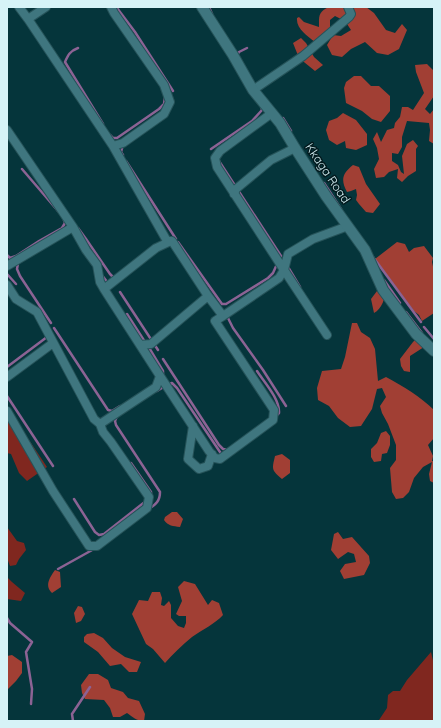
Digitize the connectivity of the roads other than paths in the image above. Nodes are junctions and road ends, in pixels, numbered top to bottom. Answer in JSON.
{"nodes":[{"id":1,"x":19,"y":7,"type":"edge"},
{"id":2,"x":46,"y":7,"type":"edge"},
{"id":3,"x":111,"y":7,"type":"edge"},
{"id":4,"x":202,"y":7,"type":"edge"},
{"id":5,"x":348,"y":7,"type":"edge"},
{"id":6,"x":28,"y":20,"type":"junction"},
{"id":7,"x":253,"y":90,"type":"junction"},
{"id":8,"x":272,"y":113,"type":"junction"},
{"id":9,"x":7,"y":130,"type":"edge"},
{"id":10,"x":113,"y":146,"type":"junction"},
{"id":11,"x":295,"y":148,"type":"junction"},
{"id":12,"x":234,"y":194,"type":"junction"},
{"id":13,"x":348,"y":226,"type":"junction"},
{"id":14,"x":73,"y":227,"type":"junction"},
{"id":15,"x":172,"y":241,"type":"junction"},
{"id":16,"x":7,"y":266,"type":"edge"},
{"id":17,"x":284,"y":270,"type":"junction"},
{"id":18,"x":7,"y":285,"type":"edge"},
{"id":19,"x":104,"y":289,"type":"junction"},
{"id":20,"x":208,"y":296,"type":"junction"},
{"id":21,"x":223,"y":316,"type":"junction"},
{"id":22,"x":327,"y":335,"type":"dead end"},
{"id":23,"x":53,"y":343,"type":"junction"},
{"id":24,"x":140,"y":345,"type":"junction"},
{"id":25,"x":434,"y":351,"type":"edge"},
{"id":26,"x":160,"y":376,"type":"junction"},
{"id":27,"x":7,"y":377,"type":"edge"},
{"id":28,"x":156,"y":387,"type":"junction"},
{"id":29,"x":168,"y":388,"type":"junction"},
{"id":30,"x":7,"y":411,"type":"edge"},
{"id":31,"x":100,"y":424,"type":"junction"},
{"id":32,"x":193,"y":426,"type":"junction"},
{"id":33,"x":212,"y":454,"type":"junction"}],
"edges":[{"from":1,"to":6,"type":"street"},
{"from":2,"to":6,"type":"street"},
{"from":3,"to":10,"type":"street"},
{"from":4,"to":7,"type":"street","name":"Kkaga Road"},
{"from":5,"to":7,"type":"street"},
{"from":6,"to":10,"type":"street"},
{"from":7,"to":8,"type":"street","name":"Kkaga Road"},
{"from":8,"to":11,"type":"street","name":"Kkaga Road"},
{"from":8,"to":12,"type":"street"},
{"from":9,"to":14,"type":"street"},
{"from":10,"to":15,"type":"street"},
{"from":11,"to":12,"type":"street"},
{"from":11,"to":13,"type":"street","name":"Kkaga Road"},
{"from":12,"to":17,"type":"street"},
{"from":13,"to":17,"type":"street"},
{"from":13,"to":25,"type":"street","name":"Kkaga Road"},
{"from":14,"to":16,"type":"street"},
{"from":14,"to":19,"type":"street"},
{"from":15,"to":19,"type":"street"},
{"from":15,"to":20,"type":"street"},
{"from":17,"to":21,"type":"street"},
{"from":17,"to":22,"type":"street"},
{"from":18,"to":23,"type":"street"},
{"from":19,"to":24,"type":"street"},
{"from":20,"to":21,"type":"street"},
{"from":20,"to":24,"type":"street"},
{"from":21,"to":33,"type":"street"},
{"from":23,"to":27,"type":"street"},
{"from":23,"to":31,"type":"street"},
{"from":24,"to":26,"type":"street"},
{"from":26,"to":28,"type":"street"},
{"from":26,"to":29,"type":"street"},
{"from":28,"to":29,"type":"street"},
{"from":28,"to":31,"type":"street"},
{"from":29,"to":32,"type":"street"},
{"from":30,"to":31,"type":"street"},
{"from":32,"to":33,"type":"street"},
{"from":32,"to":33,"type":"street"}]}
